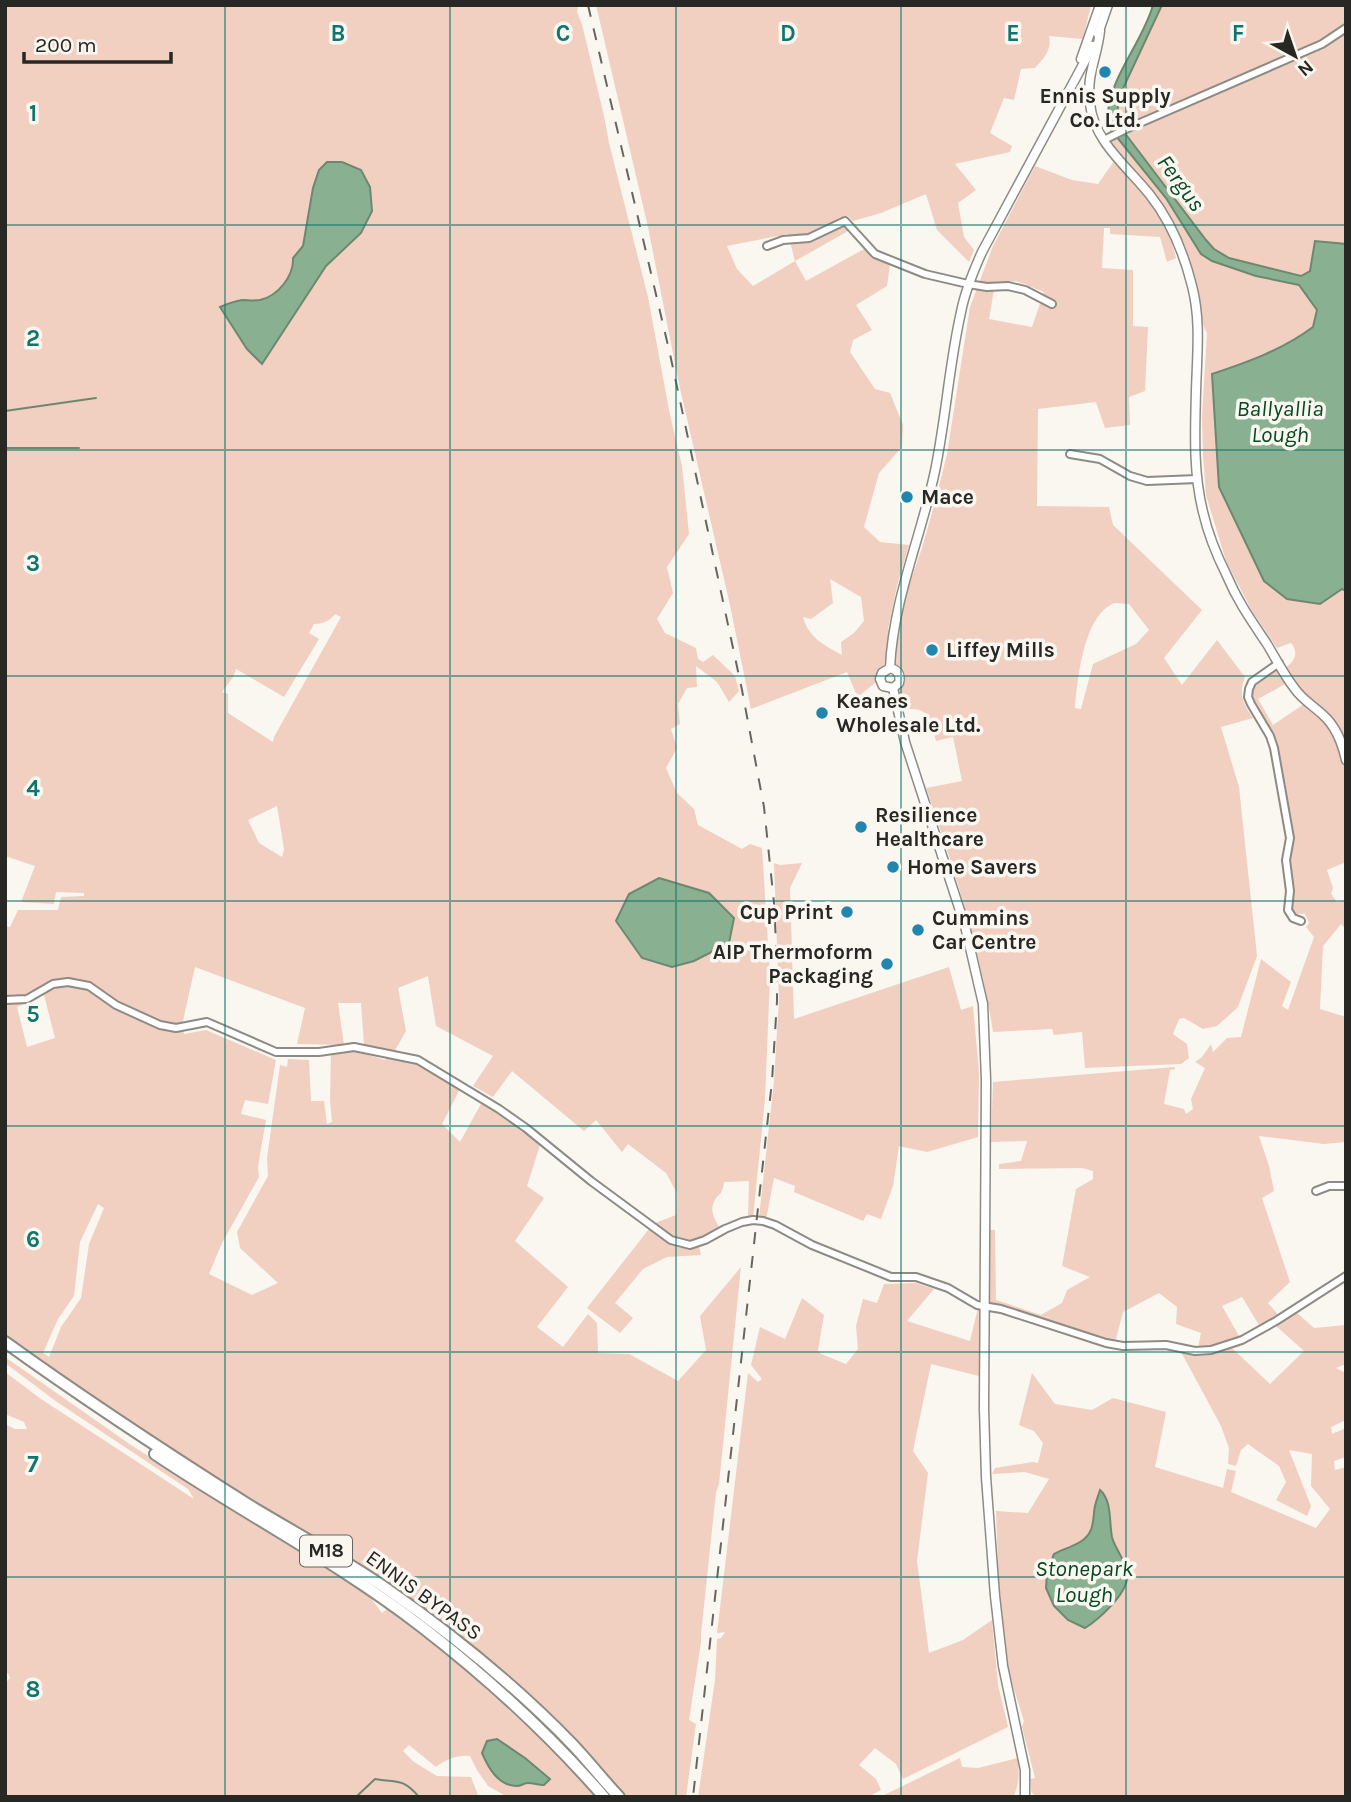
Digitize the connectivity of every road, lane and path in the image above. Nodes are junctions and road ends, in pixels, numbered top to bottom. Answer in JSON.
{"nodes":[{"id":1,"x":1100,"y":5,"type":"edge"},
{"id":2,"x":1108,"y":5,"type":"edge"},
{"id":3,"x":1346,"y":28,"type":"edge"},
{"id":4,"x":1086,"y":62,"type":"junction"},
{"id":5,"x":1104,"y":141,"type":"junction"},
{"id":6,"x":767,"y":246,"type":"dead end"},
{"id":7,"x":968,"y":285,"type":"junction"},
{"id":8,"x":1052,"y":304,"type":"dead end"},
{"id":9,"x":1070,"y":454,"type":"dead end"},
{"id":10,"x":1197,"y":479,"type":"junction"},
{"id":11,"x":1279,"y":663,"type":"junction"},
{"id":12,"x":890,"y":668,"type":"junction"},
{"id":13,"x":893,"y":688,"type":"junction"},
{"id":14,"x":1346,"y":760,"type":"edge"},
{"id":15,"x":1301,"y":921,"type":"dead end"},
{"id":16,"x":5,"y":1000,"type":"edge"},
{"id":17,"x":1346,"y":1185,"type":"edge"},
{"id":18,"x":1316,"y":1191,"type":"dead end"},
{"id":19,"x":1346,"y":1276,"type":"edge"},
{"id":20,"x":986,"y":1307,"type":"junction"},
{"id":21,"x":5,"y":1342,"type":"edge"},
{"id":22,"x":5,"y":1351,"type":"edge"},
{"id":23,"x":604,"y":1797,"type":"edge"},
{"id":24,"x":619,"y":1797,"type":"edge"},
{"id":25,"x":1025,"y":1797,"type":"edge"}],
"edges":[{"from":1,"to":4,"type":"main road"},
{"from":2,"to":4,"type":"main road"},
{"from":3,"to":5,"type":"street"},
{"from":4,"to":5,"type":"main road"},
{"from":4,"to":7,"type":"main road"},
{"from":5,"to":10,"type":"main road"},
{"from":6,"to":7,"type":"street"},
{"from":7,"to":8,"type":"street"},
{"from":7,"to":12,"type":"main road"},
{"from":9,"to":10,"type":"street"},
{"from":10,"to":11,"type":"main road"},
{"from":11,"to":14,"type":"main road"},
{"from":11,"to":15,"type":"street"},
{"from":12,"to":13,"type":"main road"},
{"from":12,"to":13,"type":"main road"},
{"from":13,"to":20,"type":"main road"},
{"from":16,"to":20,"type":"street"},
{"from":17,"to":18,"type":"street"},
{"from":19,"to":20,"type":"street"},
{"from":20,"to":25,"type":"main road"},
{"from":21,"to":24,"type":"highway","name":"ENNIS BYPASS","number":"M18"},
{"from":22,"to":23,"type":"highway","name":"ENNIS BYPASS","number":"M18"}]}
